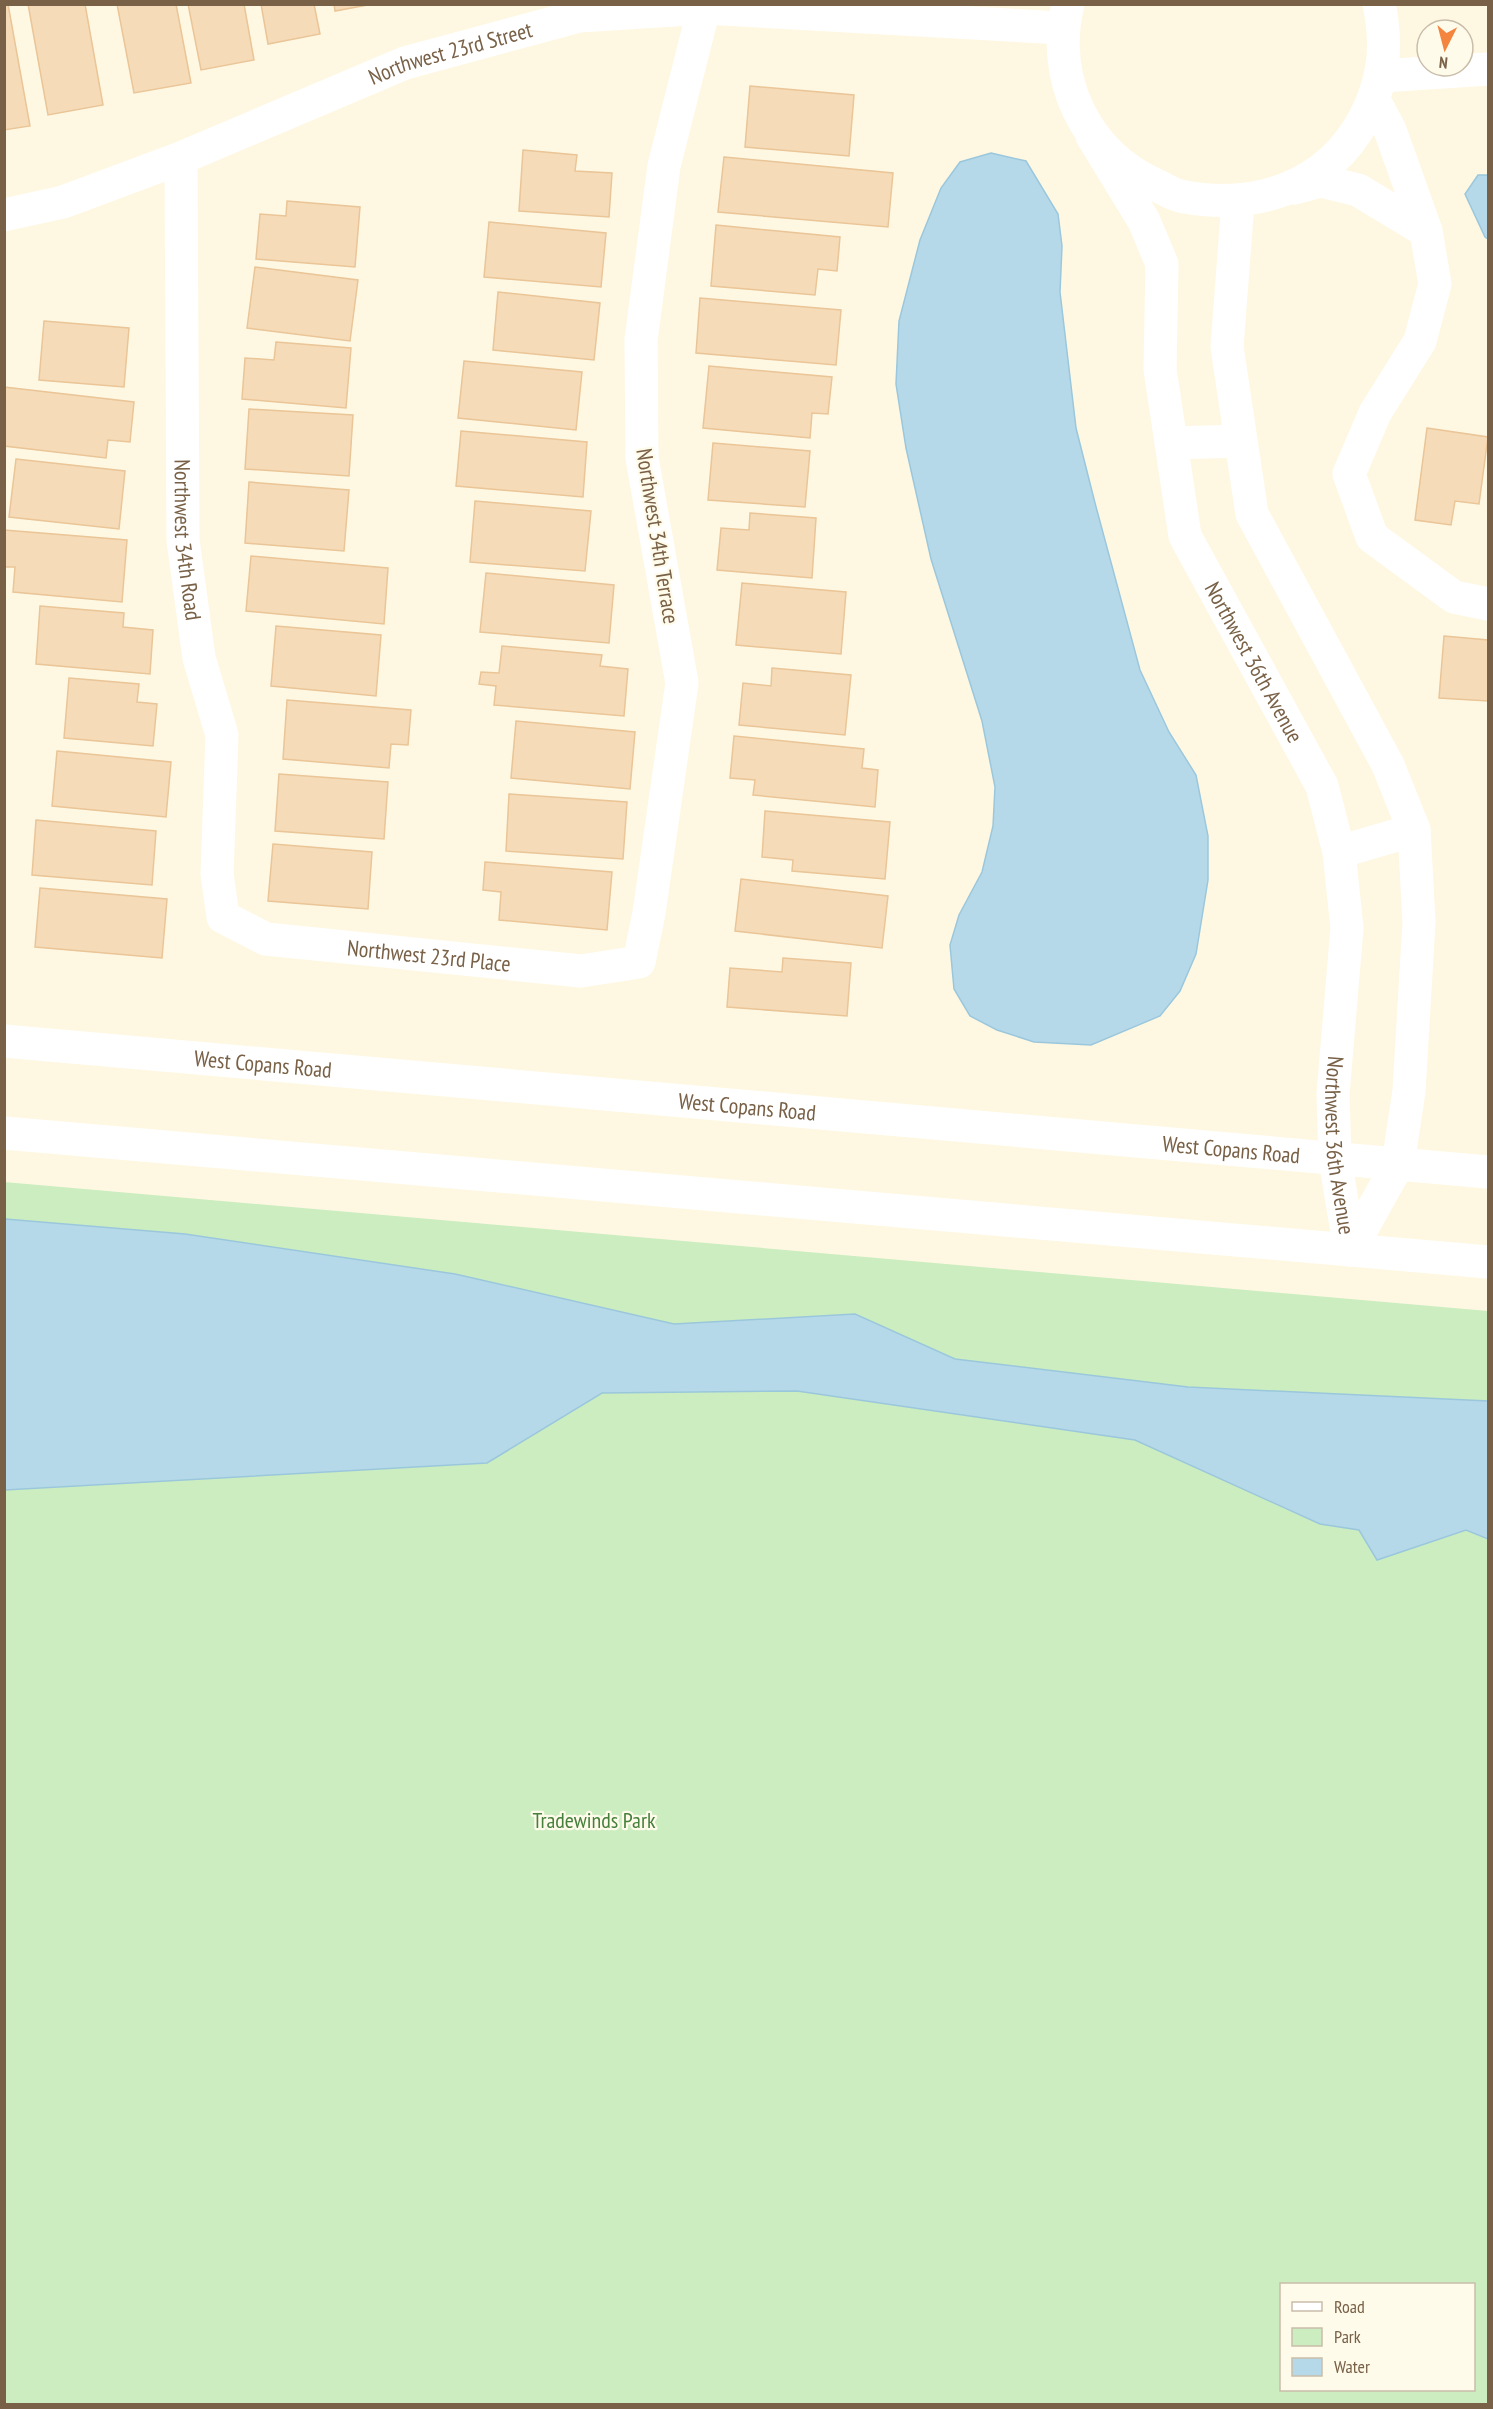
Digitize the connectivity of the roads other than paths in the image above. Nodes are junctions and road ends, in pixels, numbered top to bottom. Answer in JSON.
{"nodes":[{"id":1,"x":1379,"y":4,"type":"edge"},
{"id":2,"x":705,"y":6,"type":"edge"},
{"id":3,"x":1065,"y":16,"type":"edge"},
{"id":4,"x":1488,"y":69,"type":"edge"},
{"id":5,"x":1378,"y":88,"type":"junction"},
{"id":6,"x":1092,"y":136,"type":"junction"},
{"id":7,"x":182,"y":158,"type":"junction"},
{"id":8,"x":1287,"y":189,"type":"junction"},
{"id":9,"x":1238,"y":202,"type":"junction"},
{"id":10,"x":4,"y":215,"type":"edge"},
{"id":11,"x":1426,"y":231,"type":"junction"},
{"id":12,"x":1240,"y":441,"type":"junction"},
{"id":13,"x":1171,"y":443,"type":"junction"},
{"id":14,"x":1488,"y":604,"type":"edge"},
{"id":15,"x":1414,"y":830,"type":"junction"},
{"id":16,"x":1338,"y":852,"type":"junction"},
{"id":17,"x":223,"y":917,"type":"joint"},
{"id":18,"x":639,"y":962,"type":"joint"},
{"id":19,"x":4,"y":1041,"type":"edge"},
{"id":20,"x":4,"y":1133,"type":"edge"},
{"id":21,"x":1335,"y":1159,"type":"junction"},
{"id":22,"x":1398,"y":1164,"type":"junction"},
{"id":23,"x":1488,"y":1172,"type":"edge"},
{"id":24,"x":1350,"y":1250,"type":"junction"},
{"id":25,"x":1488,"y":1262,"type":"edge"}],
"edges":[{"from":1,"to":5,"type":"street"},
{"from":2,"to":3,"type":"street","name":"Northwest 23rd Street"},
{"from":2,"to":7,"type":"street","name":"Northwest 23rd Street"},
{"from":2,"to":18,"type":"street","name":"Northwest 34th Terrace"},
{"from":3,"to":6,"type":"street"},
{"from":4,"to":5,"type":"street"},
{"from":5,"to":8,"type":"street"},
{"from":5,"to":11,"type":"street"},
{"from":6,"to":9,"type":"street"},
{"from":6,"to":13,"type":"street","name":"Northwest 36th Avenue"},
{"from":7,"to":10,"type":"street","name":"Northwest 23rd Street"},
{"from":7,"to":17,"type":"street","name":"Northwest 34th Road"},
{"from":8,"to":9,"type":"street"},
{"from":8,"to":11,"type":"street"},
{"from":9,"to":12,"type":"street","name":"Northwest 36th Avenue"},
{"from":11,"to":14,"type":"street"},
{"from":12,"to":13,"type":"street"},
{"from":12,"to":15,"type":"street","name":"Northwest 36th Avenue"},
{"from":13,"to":16,"type":"street","name":"Northwest 36th Avenue"},
{"from":15,"to":16,"type":"street"},
{"from":15,"to":22,"type":"street","name":"Northwest 36th Avenue"},
{"from":16,"to":21,"type":"street","name":"Northwest 36th Avenue"},
{"from":17,"to":18,"type":"street","name":"Northwest 23rd Place"},
{"from":19,"to":21,"type":"street","name":"West Copans Road"},
{"from":20,"to":24,"type":"street"},
{"from":21,"to":22,"type":"street","name":"West Copans Road"},
{"from":21,"to":24,"type":"street","name":"Northwest 36th Avenue"},
{"from":22,"to":23,"type":"street","name":"West Copans Road"},
{"from":22,"to":24,"type":"street","name":"Northwest 36th Avenue"},
{"from":24,"to":25,"type":"street"}]}
